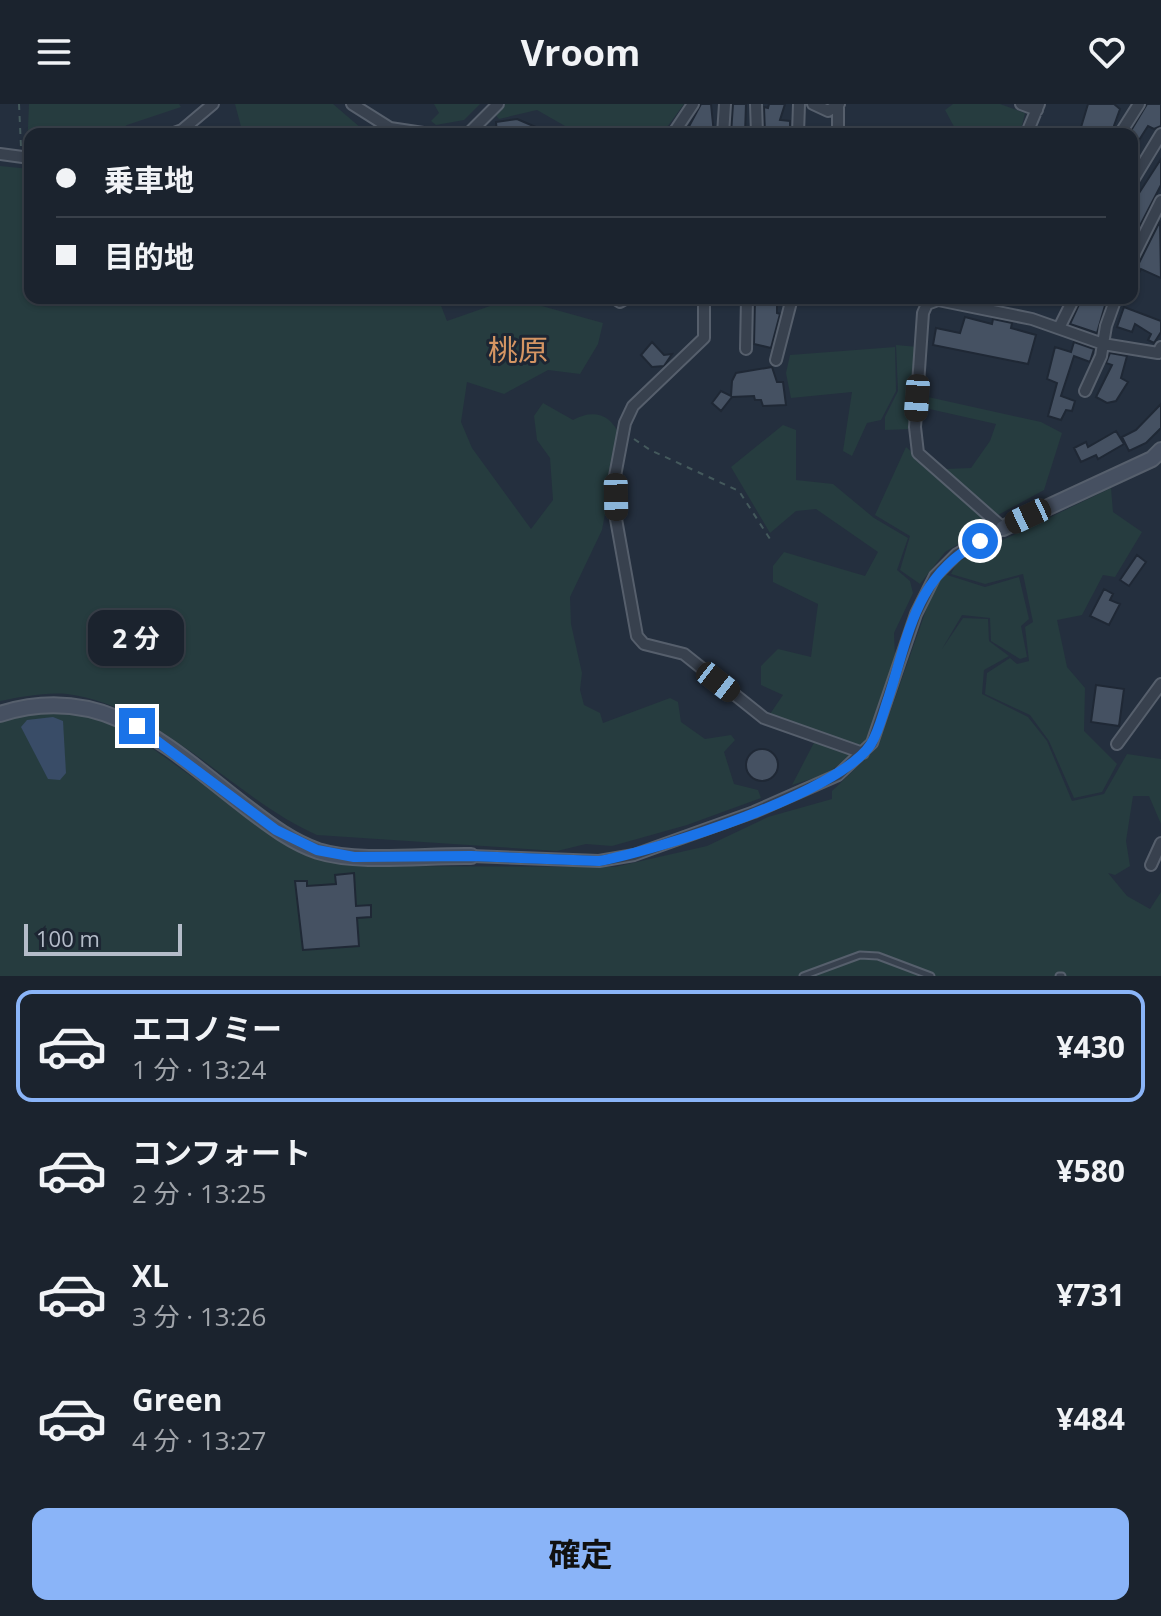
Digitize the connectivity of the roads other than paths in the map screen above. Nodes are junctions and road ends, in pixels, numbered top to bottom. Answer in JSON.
{"nodes":[{"id":1,"x":213,"y":104,"type":"edge"},
{"id":2,"x":352,"y":104,"type":"edge"},
{"id":3,"x":498,"y":104,"type":"edge"},
{"id":4,"x":693,"y":104,"type":"edge"},
{"id":5,"x":725,"y":104,"type":"edge"},
{"id":6,"x":756,"y":104,"type":"edge"},
{"id":7,"x":799,"y":104,"type":"edge"},
{"id":8,"x":813,"y":104,"type":"edge"},
{"id":9,"x":1021,"y":104,"type":"edge"},
{"id":10,"x":1139,"y":104,"type":"edge"},
{"id":11,"x":838,"y":105,"type":"edge"},
{"id":12,"x":1038,"y":107,"type":"edge"},
{"id":13,"x":184,"y":128,"type":"edge"},
{"id":14,"x":390,"y":128,"type":"edge"},
{"id":15,"x":474,"y":128,"type":"edge"},
{"id":16,"x":677,"y":128,"type":"edge"},
{"id":17,"x":723,"y":128,"type":"edge"},
{"id":18,"x":757,"y":128,"type":"edge"},
{"id":19,"x":798,"y":128,"type":"edge"},
{"id":20,"x":838,"y":128,"type":"edge"},
{"id":21,"x":1029,"y":128,"type":"edge"},
{"id":22,"x":1124,"y":128,"type":"edge"},
{"id":23,"x":1161,"y":134,"type":"edge"},
{"id":24,"x":0,"y":154,"type":"edge"},
{"id":25,"x":24,"y":157,"type":"edge"},
{"id":26,"x":1138,"y":172,"type":"edge"},
{"id":27,"x":1161,"y":201,"type":"edge"},
{"id":28,"x":1138,"y":247,"type":"edge"},
{"id":29,"x":704,"y":304,"type":"edge"},
{"id":30,"x":747,"y":304,"type":"edge"},
{"id":31,"x":790,"y":304,"type":"edge"},
{"id":32,"x":927,"y":304,"type":"edge"},
{"id":33,"x":957,"y":304,"type":"edge"},
{"id":34,"x":1071,"y":304,"type":"edge"},
{"id":35,"x":1114,"y":304,"type":"edge"},
{"id":36,"x":1060,"y":326,"type":"junction"},
{"id":37,"x":1103,"y":344,"type":"junction"},
{"id":38,"x":1161,"y":347,"type":"edge"},
{"id":39,"x":746,"y":349,"type":"dead end"},
{"id":40,"x":776,"y":360,"type":"dead end"},
{"id":41,"x":1085,"y":391,"type":"dead end"},
{"id":42,"x":1161,"y":450,"type":"edge"},
{"id":43,"x":1003,"y":528,"type":"junction"},
{"id":44,"x":1161,"y":684,"type":"edge"},
{"id":45,"x":0,"y":714,"type":"edge"},
{"id":46,"x":1117,"y":744,"type":"dead end"},
{"id":47,"x":863,"y":753,"type":"junction"},
{"id":48,"x":1161,"y":843,"type":"edge"},
{"id":49,"x":471,"y":856,"type":"joint"},
{"id":50,"x":1151,"y":865,"type":"dead end"},
{"id":51,"x":803,"y":976,"type":"edge"},
{"id":52,"x":931,"y":976,"type":"edge"}],
"edges":[{"from":1,"to":13,"type":"street"},
{"from":2,"to":14,"type":"street"},
{"from":3,"to":15,"type":"street"},
{"from":4,"to":16,"type":"street"},
{"from":5,"to":17,"type":"street"},
{"from":6,"to":18,"type":"street"},
{"from":7,"to":19,"type":"street"},
{"from":8,"to":11,"type":"street"},
{"from":9,"to":12,"type":"street"},
{"from":10,"to":22,"type":"street"},
{"from":11,"to":20,"type":"street"},
{"from":12,"to":21,"type":"street"},
{"from":23,"to":26,"type":"street"},
{"from":24,"to":25,"type":"street"},
{"from":27,"to":28,"type":"street"},
{"from":29,"to":47,"type":"street"},
{"from":30,"to":39,"type":"street"},
{"from":31,"to":40,"type":"street"},
{"from":32,"to":43,"type":"street"},
{"from":33,"to":36,"type":"street"},
{"from":34,"to":36,"type":"street"},
{"from":35,"to":37,"type":"street"},
{"from":36,"to":37,"type":"street"},
{"from":37,"to":38,"type":"street"},
{"from":37,"to":41,"type":"street"},
{"from":42,"to":43,"type":"street"},
{"from":43,"to":47,"type":"street"},
{"from":44,"to":46,"type":"street"},
{"from":45,"to":49,"type":"street"},
{"from":47,"to":49,"type":"street"},
{"from":48,"to":50,"type":"street"},
{"from":51,"to":52,"type":"lane"}]}
